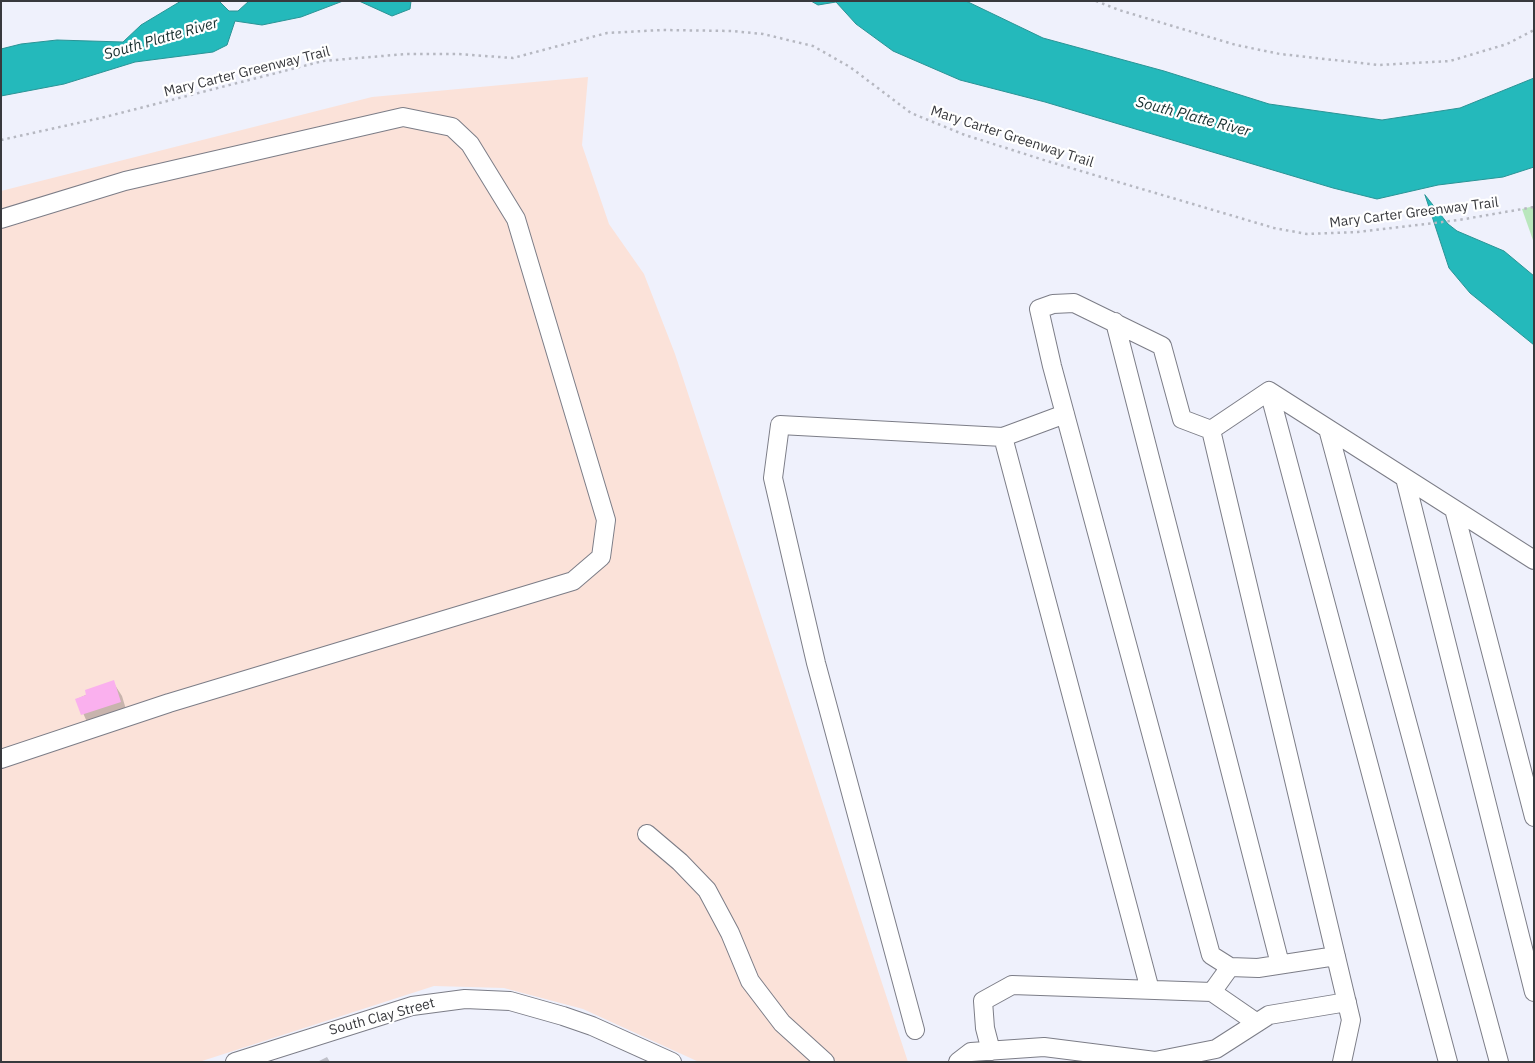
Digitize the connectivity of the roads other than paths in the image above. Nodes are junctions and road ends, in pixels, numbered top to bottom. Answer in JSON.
{"nodes":[{"id":1,"x":1,"y":219,"type":"edge"},
{"id":2,"x":1114,"y":322,"type":"junction"},
{"id":3,"x":1268,"y":391,"type":"junction"},
{"id":4,"x":1065,"y":414,"type":"junction"},
{"id":5,"x":1328,"y":429,"type":"junction"},
{"id":6,"x":1211,"y":430,"type":"junction"},
{"id":7,"x":1003,"y":437,"type":"junction"},
{"id":8,"x":1405,"y":478,"type":"junction"},
{"id":9,"x":1454,"y":509,"type":"junction"},
{"id":10,"x":1534,"y":560,"type":"edge"},
{"id":11,"x":1,"y":759,"type":"edge"},
{"id":12,"x":1534,"y":817,"type":"edge"},
{"id":13,"x":647,"y":834,"type":"dead end"},
{"id":14,"x":1336,"y":956,"type":"junction"},
{"id":15,"x":1280,"y":964,"type":"junction"},
{"id":16,"x":1230,"y":967,"type":"junction"},
{"id":17,"x":1150,"y":990,"type":"junction"},
{"id":18,"x":1212,"y":992,"type":"junction"},
{"id":19,"x":1534,"y":992,"type":"edge"},
{"id":20,"x":1347,"y":1002,"type":"junction"},
{"id":21,"x":1257,"y":1023,"type":"junction"},
{"id":22,"x":915,"y":1030,"type":"dead end"},
{"id":23,"x":991,"y":1051,"type":"junction"},
{"id":24,"x":235,"y":1062,"type":"edge"},
{"id":25,"x":672,"y":1062,"type":"edge"},
{"id":26,"x":826,"y":1062,"type":"edge"},
{"id":27,"x":958,"y":1062,"type":"edge"},
{"id":28,"x":1342,"y":1062,"type":"edge"},
{"id":29,"x":1448,"y":1062,"type":"edge"},
{"id":30,"x":1499,"y":1062,"type":"edge"}],
"edges":[{"from":1,"to":11,"type":"street"},
{"from":2,"to":4,"type":"street"},
{"from":2,"to":6,"type":"street"},
{"from":2,"to":15,"type":"street"},
{"from":3,"to":5,"type":"street"},
{"from":3,"to":6,"type":"street"},
{"from":3,"to":29,"type":"street"},
{"from":4,"to":7,"type":"street"},
{"from":4,"to":16,"type":"street"},
{"from":5,"to":8,"type":"street"},
{"from":5,"to":30,"type":"street"},
{"from":6,"to":14,"type":"street"},
{"from":7,"to":17,"type":"street"},
{"from":7,"to":22,"type":"street"},
{"from":8,"to":9,"type":"street"},
{"from":8,"to":19,"type":"street"},
{"from":9,"to":10,"type":"street"},
{"from":9,"to":12,"type":"street"},
{"from":13,"to":26,"type":"street"},
{"from":14,"to":15,"type":"street"},
{"from":14,"to":20,"type":"street"},
{"from":15,"to":16,"type":"street"},
{"from":16,"to":18,"type":"street"},
{"from":17,"to":18,"type":"street"},
{"from":17,"to":23,"type":"street"},
{"from":18,"to":21,"type":"street"},
{"from":20,"to":21,"type":"street"},
{"from":20,"to":28,"type":"street"},
{"from":21,"to":23,"type":"street"},
{"from":23,"to":27,"type":"street"},
{"from":24,"to":25,"type":"street","name":"South Clay Street"}]}
